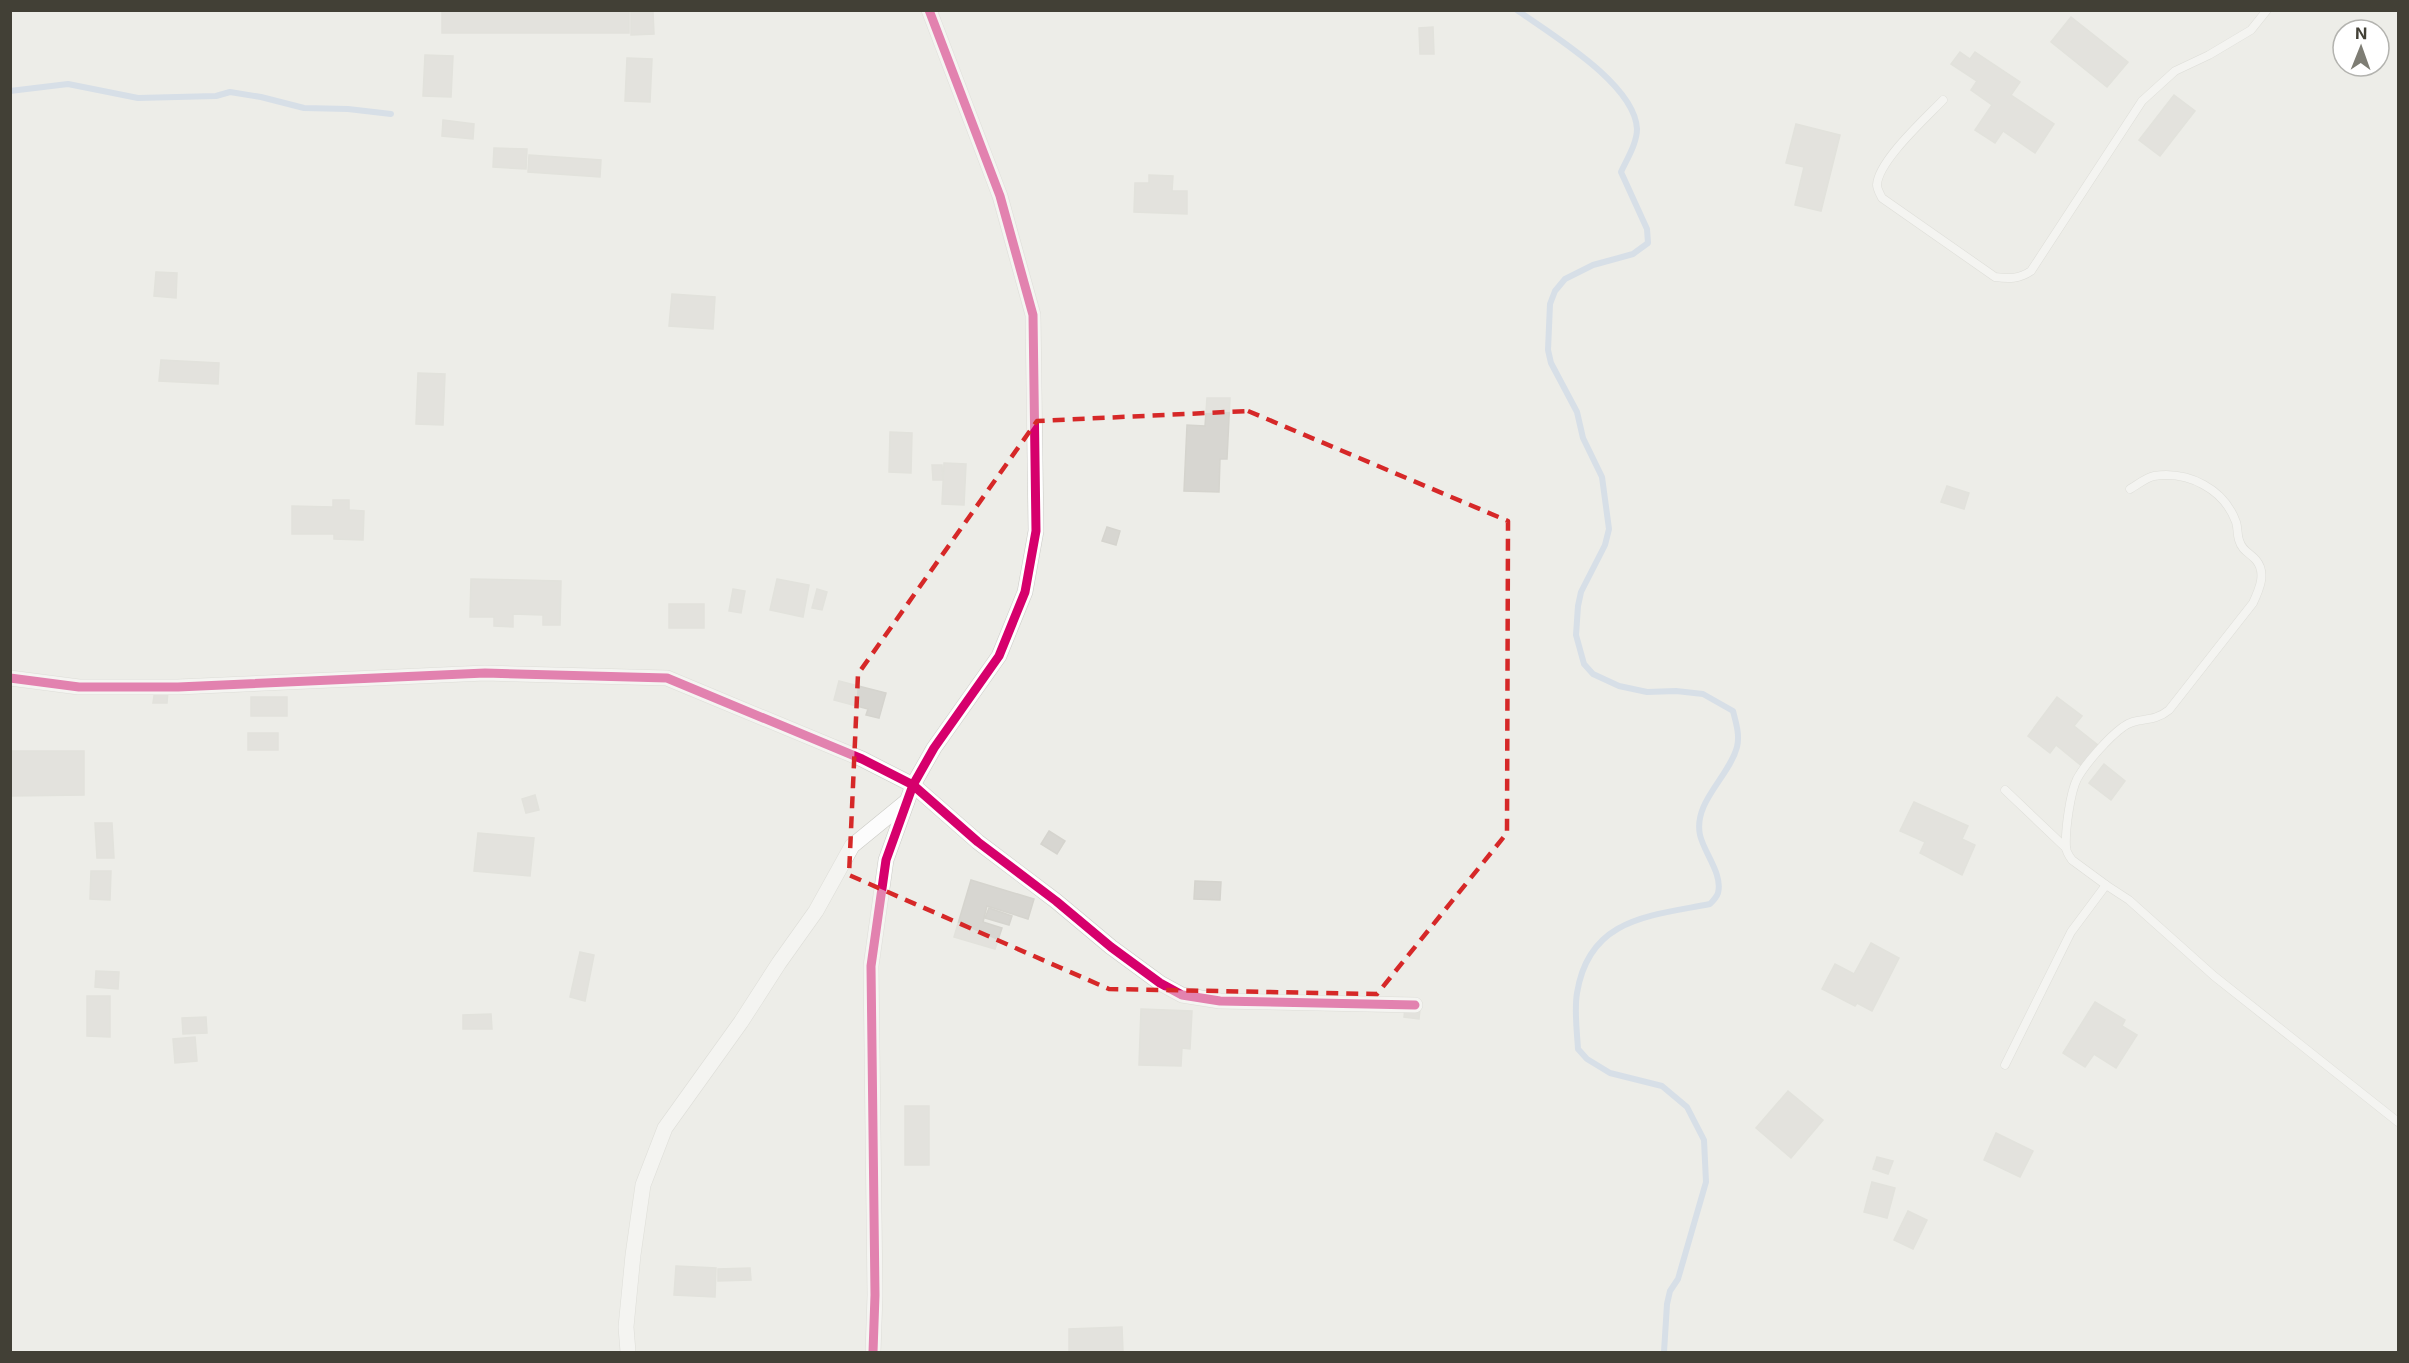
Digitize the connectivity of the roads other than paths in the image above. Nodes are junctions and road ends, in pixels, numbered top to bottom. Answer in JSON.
{"nodes":[{"id":1,"x":929,"y":10,"type":"edge"},
{"id":2,"x":2267,"y":10,"type":"edge"},
{"id":3,"x":1943,"y":100,"type":"dead end"},
{"id":4,"x":2130,"y":489,"type":"dead end"},
{"id":5,"x":10,"y":678,"type":"edge"},
{"id":6,"x":2005,"y":790,"type":"dead end"},
{"id":7,"x":911,"y":792,"type":"junction"},
{"id":8,"x":2066,"y":848,"type":"junction"},
{"id":9,"x":2106,"y":885,"type":"junction"},
{"id":10,"x":1415,"y":1005,"type":"dead end"},
{"id":11,"x":2005,"y":1065,"type":"dead end"},
{"id":12,"x":2398,"y":1122,"type":"edge"},
{"id":13,"x":628,"y":1353,"type":"edge"},
{"id":14,"x":873,"y":1353,"type":"edge"}],
"edges":[{"from":1,"to":7,"type":"street"},
{"from":2,"to":3,"type":"lane"},
{"from":4,"to":8,"type":"lane"},
{"from":5,"to":7,"type":"street"},
{"from":6,"to":8,"type":"lane"},
{"from":7,"to":10,"type":"street"},
{"from":7,"to":13,"type":"street"},
{"from":7,"to":14,"type":"street"},
{"from":8,"to":9,"type":"lane"},
{"from":9,"to":11,"type":"lane"},
{"from":9,"to":12,"type":"lane"}]}
